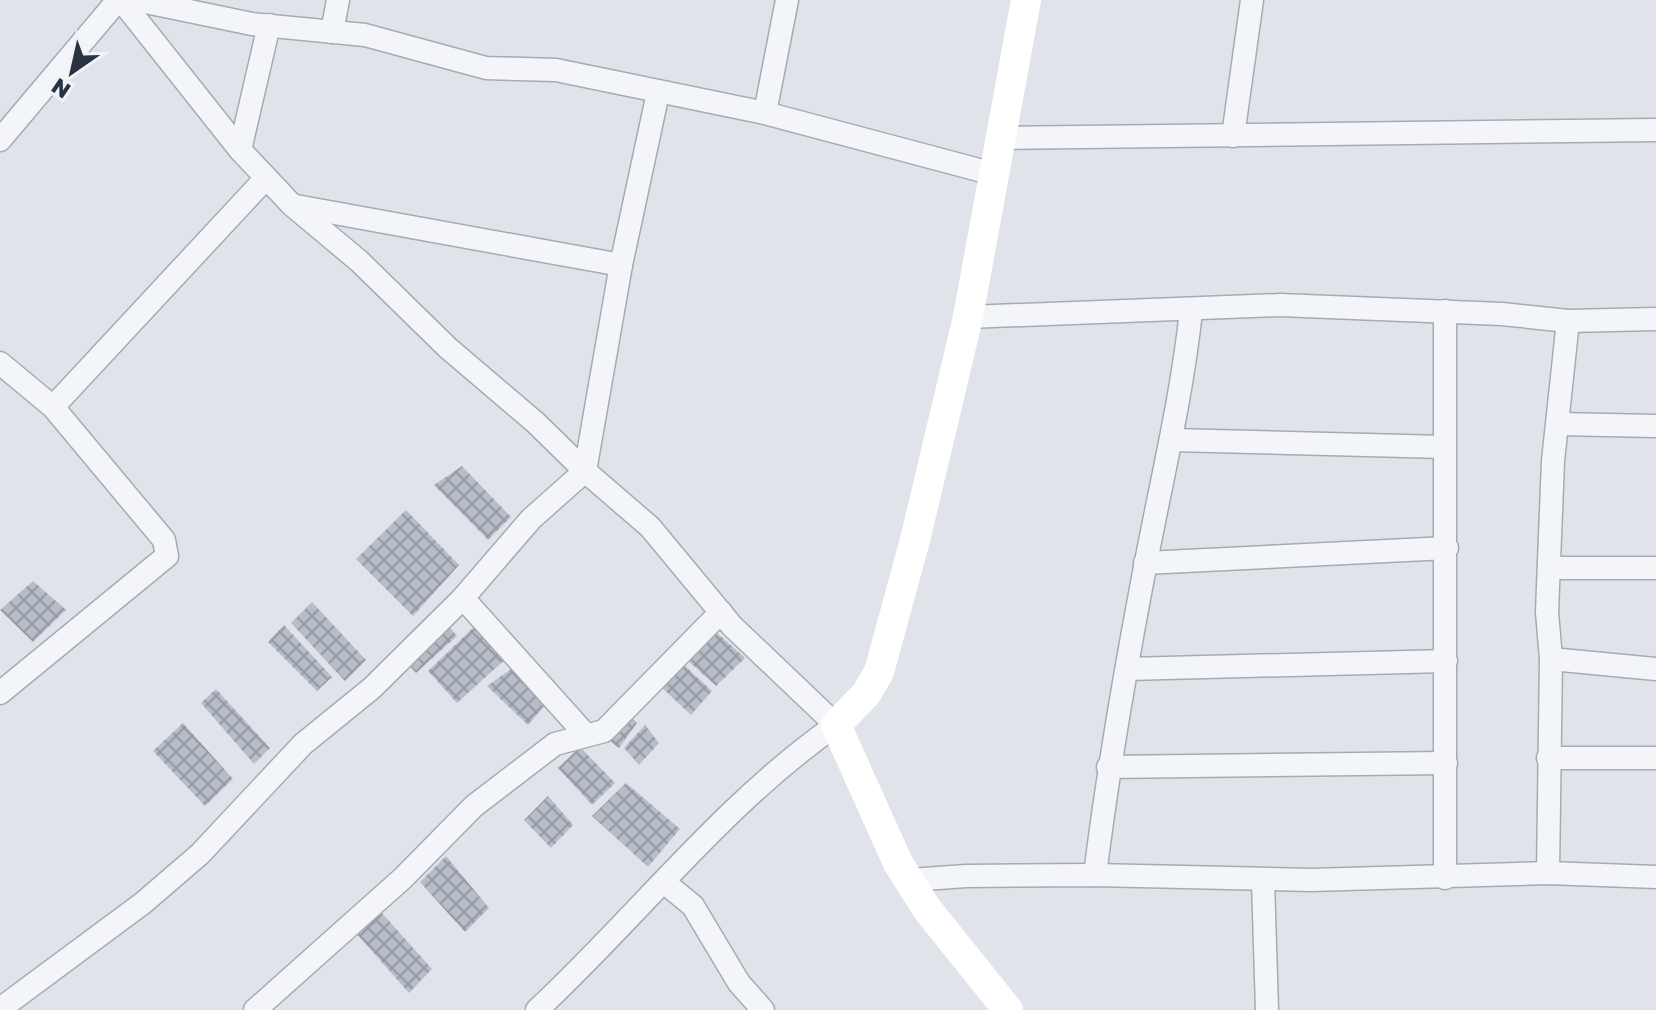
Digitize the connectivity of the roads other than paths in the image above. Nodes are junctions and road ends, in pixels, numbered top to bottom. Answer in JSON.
{"nodes":[{"id":1,"x":120,"y":0,"type":"edge"},
{"id":2,"x":136,"y":0,"type":"edge"},
{"id":3,"x":338,"y":0,"type":"edge"},
{"id":4,"x":787,"y":0,"type":"edge"},
{"id":5,"x":1026,"y":0,"type":"edge"},
{"id":6,"x":1252,"y":0,"type":"edge"},
{"id":7,"x":206,"y":7,"type":"edge"},
{"id":8,"x":269,"y":25,"type":"junction"},
{"id":9,"x":332,"y":32,"type":"junction"},
{"id":10,"x":658,"y":93,"type":"junction"},
{"id":11,"x":765,"y":113,"type":"junction"},
{"id":12,"x":1656,"y":130,"type":"edge"},
{"id":13,"x":1233,"y":136,"type":"junction"},
{"id":14,"x":1001,"y":138,"type":"junction"},
{"id":15,"x":0,"y":140,"type":"edge"},
{"id":16,"x":240,"y":150,"type":"junction"},
{"id":17,"x":994,"y":174,"type":"junction"},
{"id":18,"x":266,"y":178,"type":"junction"},
{"id":19,"x":292,"y":205,"type":"junction"},
{"id":20,"x":621,"y":265,"type":"junction"},
{"id":21,"x":1191,"y":311,"type":"junction"},
{"id":22,"x":1445,"y":311,"type":"junction"},
{"id":23,"x":968,"y":317,"type":"junction"},
{"id":24,"x":1656,"y":319,"type":"edge"},
{"id":25,"x":1568,"y":321,"type":"junction"},
{"id":26,"x":0,"y":363,"type":"edge"},
{"id":27,"x":53,"y":407,"type":"junction"},
{"id":28,"x":1558,"y":424,"type":"junction"},
{"id":29,"x":1656,"y":426,"type":"edge"},
{"id":30,"x":1173,"y":440,"type":"junction"},
{"id":31,"x":1444,"y":447,"type":"junction"},
{"id":32,"x":585,"y":471,"type":"junction"},
{"id":33,"x":1447,"y":548,"type":"junction"},
{"id":34,"x":1145,"y":563,"type":"junction"},
{"id":35,"x":1550,"y":568,"type":"junction"},
{"id":36,"x":1656,"y":568,"type":"edge"},
{"id":37,"x":463,"y":598,"type":"junction"},
{"id":38,"x":721,"y":612,"type":"junction"},
{"id":39,"x":1551,"y":659,"type":"junction"},
{"id":40,"x":1446,"y":661,"type":"junction"},
{"id":41,"x":1127,"y":669,"type":"junction"},
{"id":42,"x":1656,"y":669,"type":"edge"},
{"id":43,"x":0,"y":693,"type":"edge"},
{"id":44,"x":836,"y":725,"type":"junction"},
{"id":45,"x":586,"y":735,"type":"junction"},
{"id":46,"x":1548,"y":758,"type":"junction"},
{"id":47,"x":1656,"y":758,"type":"edge"},
{"id":48,"x":1446,"y":763,"type":"junction"},
{"id":49,"x":1108,"y":767,"type":"junction"},
{"id":50,"x":1548,"y":873,"type":"junction"},
{"id":51,"x":1095,"y":875,"type":"junction"},
{"id":52,"x":1656,"y":877,"type":"edge"},
{"id":53,"x":1445,"y":878,"type":"junction"},
{"id":54,"x":910,"y":880,"type":"junction"},
{"id":55,"x":1263,"y":881,"type":"junction"},
{"id":56,"x":664,"y":882,"type":"junction"},
{"id":57,"x":0,"y":1009,"type":"edge"},
{"id":58,"x":255,"y":1010,"type":"edge"},
{"id":59,"x":537,"y":1010,"type":"edge"},
{"id":60,"x":763,"y":1010,"type":"edge"},
{"id":61,"x":1008,"y":1010,"type":"edge"},
{"id":62,"x":1267,"y":1010,"type":"edge"}],
"edges":[{"from":1,"to":15,"type":"street"},
{"from":1,"to":16,"type":"street"},
{"from":2,"to":7,"type":"street"},
{"from":3,"to":9,"type":"street"},
{"from":4,"to":11,"type":"street"},
{"from":5,"to":14,"type":"street"},
{"from":6,"to":13,"type":"street"},
{"from":7,"to":8,"type":"street"},
{"from":8,"to":9,"type":"street"},
{"from":8,"to":16,"type":"street"},
{"from":9,"to":10,"type":"street"},
{"from":10,"to":11,"type":"street"},
{"from":10,"to":20,"type":"street"},
{"from":11,"to":17,"type":"street"},
{"from":12,"to":13,"type":"street"},
{"from":13,"to":14,"type":"street"},
{"from":14,"to":17,"type":"street"},
{"from":16,"to":18,"type":"street"},
{"from":17,"to":23,"type":"street"},
{"from":18,"to":19,"type":"street"},
{"from":18,"to":27,"type":"street"},
{"from":19,"to":20,"type":"street"},
{"from":19,"to":32,"type":"street"},
{"from":20,"to":32,"type":"street"},
{"from":21,"to":22,"type":"street"},
{"from":21,"to":23,"type":"street"},
{"from":21,"to":30,"type":"street"},
{"from":22,"to":25,"type":"street"},
{"from":22,"to":31,"type":"street"},
{"from":23,"to":44,"type":"street"},
{"from":24,"to":25,"type":"street"},
{"from":25,"to":28,"type":"street"},
{"from":26,"to":27,"type":"street"},
{"from":27,"to":43,"type":"street"},
{"from":28,"to":29,"type":"street"},
{"from":28,"to":35,"type":"street"},
{"from":30,"to":31,"type":"street"},
{"from":30,"to":34,"type":"street"},
{"from":31,"to":33,"type":"street"},
{"from":32,"to":37,"type":"street"},
{"from":32,"to":38,"type":"street"},
{"from":33,"to":34,"type":"street"},
{"from":33,"to":40,"type":"street"},
{"from":34,"to":41,"type":"street"},
{"from":35,"to":36,"type":"street"},
{"from":35,"to":39,"type":"street"},
{"from":37,"to":45,"type":"street"},
{"from":37,"to":57,"type":"street"},
{"from":38,"to":44,"type":"street"},
{"from":38,"to":45,"type":"street"},
{"from":39,"to":42,"type":"street"},
{"from":39,"to":46,"type":"street"},
{"from":40,"to":41,"type":"street"},
{"from":40,"to":48,"type":"street"},
{"from":41,"to":49,"type":"street"},
{"from":44,"to":54,"type":"street"},
{"from":44,"to":56,"type":"street"},
{"from":45,"to":58,"type":"street"},
{"from":46,"to":47,"type":"street"},
{"from":46,"to":50,"type":"street"},
{"from":48,"to":49,"type":"street"},
{"from":48,"to":53,"type":"street"},
{"from":49,"to":51,"type":"street"},
{"from":50,"to":52,"type":"street"},
{"from":50,"to":53,"type":"street"},
{"from":51,"to":54,"type":"street"},
{"from":51,"to":55,"type":"street"},
{"from":53,"to":55,"type":"street"},
{"from":54,"to":61,"type":"street"},
{"from":55,"to":62,"type":"street"},
{"from":56,"to":59,"type":"street"},
{"from":56,"to":60,"type":"street"}]}
